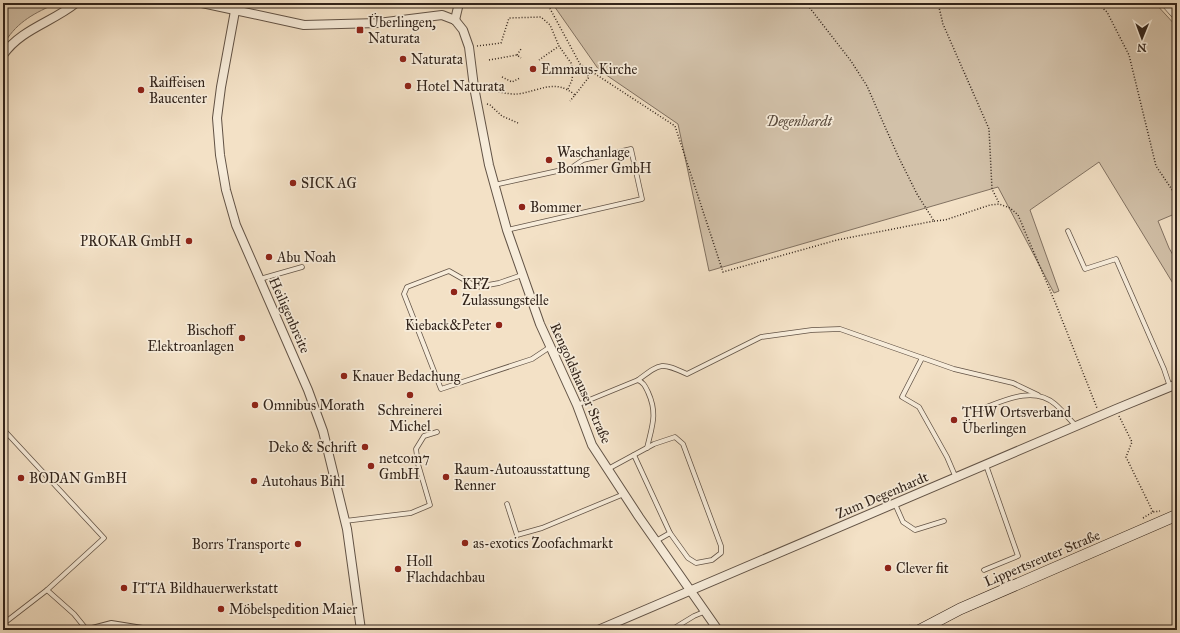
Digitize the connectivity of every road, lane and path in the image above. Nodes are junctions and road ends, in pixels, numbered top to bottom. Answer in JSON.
{"nodes":[{"id":1,"x":76,"y":3,"type":"edge"},
{"id":2,"x":202,"y":3,"type":"edge"},
{"id":3,"x":459,"y":3,"type":"edge"},
{"id":4,"x":547,"y":3,"type":"edge"},
{"id":5,"x":806,"y":3,"type":"edge"},
{"id":6,"x":938,"y":3,"type":"edge"},
{"id":7,"x":1097,"y":3,"type":"edge"},
{"id":8,"x":1168,"y":3,"type":"edge"},
{"id":9,"x":236,"y":11,"type":"junction"},
{"id":10,"x":1177,"y":14,"type":"edge"},
{"id":11,"x":455,"y":20,"type":"junction"},
{"id":12,"x":559,"y":46,"type":"junction"},
{"id":13,"x":469,"y":47,"type":"junction"},
{"id":14,"x":521,"y":49,"type":"dead end"},
{"id":15,"x":3,"y":55,"type":"edge"},
{"id":16,"x":517,"y":55,"type":"junction"},
{"id":17,"x":521,"y":58,"type":"dead end"},
{"id":18,"x":489,"y":60,"type":"dead end"},
{"id":19,"x":539,"y":60,"type":"dead end"},
{"id":20,"x":580,"y":64,"type":"junction"},
{"id":21,"x":550,"y":68,"type":"dead end"},
{"id":22,"x":573,"y":70,"type":"junction"},
{"id":23,"x":502,"y":77,"type":"dead end"},
{"id":24,"x":520,"y":78,"type":"dead end"},
{"id":25,"x":474,"y":87,"type":"junction"},
{"id":26,"x":568,"y":89,"type":"junction"},
{"id":27,"x":575,"y":95,"type":"junction"},
{"id":28,"x":570,"y":101,"type":"dead end"},
{"id":29,"x":477,"y":102,"type":"junction"},
{"id":30,"x":518,"y":123,"type":"dead end"},
{"id":31,"x":494,"y":185,"type":"junction"},
{"id":32,"x":1177,"y":197,"type":"edge"},
{"id":33,"x":999,"y":204,"type":"junction"},
{"id":34,"x":934,"y":221,"type":"junction"},
{"id":35,"x":507,"y":230,"type":"junction"},
{"id":36,"x":1068,"y":232,"type":"dead end"},
{"id":37,"x":302,"y":267,"type":"dead end"},
{"id":38,"x":522,"y":276,"type":"junction"},
{"id":39,"x":260,"y":279,"type":"junction"},
{"id":40,"x":550,"y":347,"type":"junction"},
{"id":41,"x":922,"y":358,"type":"junction"},
{"id":42,"x":638,"y":380,"type":"junction"},
{"id":43,"x":1174,"y":386,"type":"edge"},
{"id":44,"x":1038,"y":395,"type":"junction"},
{"id":45,"x":577,"y":406,"type":"junction"},
{"id":46,"x":1116,"y":409,"type":"junction"},
{"id":47,"x":976,"y":411,"type":"dead end"},
{"id":48,"x":1100,"y":416,"type":"junction"},
{"id":49,"x":1076,"y":426,"type":"junction"},
{"id":50,"x":3,"y":430,"type":"edge"},
{"id":51,"x":437,"y":432,"type":"dead end"},
{"id":52,"x":647,"y":448,"type":"junction"},
{"id":53,"x":634,"y":455,"type":"junction"},
{"id":54,"x":986,"y":465,"type":"junction"},
{"id":55,"x":608,"y":469,"type":"junction"},
{"id":56,"x":956,"y":478,"type":"junction"},
{"id":57,"x":624,"y":494,"type":"junction"},
{"id":58,"x":507,"y":504,"type":"dead end"},
{"id":59,"x":895,"y":504,"type":"junction"},
{"id":60,"x":1152,"y":512,"type":"dead end"},
{"id":61,"x":1177,"y":515,"type":"edge"},
{"id":62,"x":344,"y":521,"type":"junction"},
{"id":63,"x":944,"y":521,"type":"dead end"},
{"id":64,"x":670,"y":533,"type":"junction"},
{"id":65,"x":656,"y":542,"type":"junction"},
{"id":66,"x":984,"y":570,"type":"dead end"},
{"id":67,"x":47,"y":590,"type":"junction"},
{"id":68,"x":690,"y":590,"type":"junction"},
{"id":69,"x":706,"y":611,"type":"junction"},
{"id":70,"x":3,"y":624,"type":"edge"},
{"id":71,"x":87,"y":630,"type":"edge"},
{"id":72,"x":92,"y":630,"type":"edge"},
{"id":73,"x":142,"y":630,"type":"edge"},
{"id":74,"x":361,"y":630,"type":"edge"},
{"id":75,"x":598,"y":630,"type":"edge"},
{"id":76,"x":672,"y":630,"type":"edge"},
{"id":77,"x":718,"y":630,"type":"edge"},
{"id":78,"x":920,"y":630,"type":"edge"}],
"edges":[{"from":1,"to":15,"type":"street"},
{"from":2,"to":9,"type":"street"},
{"from":3,"to":11,"type":"street"},
{"from":4,"to":20,"type":"path"},
{"from":5,"to":34,"type":"path"},
{"from":6,"to":33,"type":"path"},
{"from":7,"to":32,"type":"path"},
{"from":8,"to":10,"type":"main road"},
{"from":9,"to":11,"type":"street"},
{"from":9,"to":39,"type":"street","name":"Heiligenbreite"},
{"from":11,"to":13,"type":"street","name":"Rengoldshauser Straße"},
{"from":12,"to":13,"type":"path"},
{"from":12,"to":19,"type":"path"},
{"from":12,"to":22,"type":"path"},
{"from":13,"to":25,"type":"street","name":"Rengoldshauser Straße"},
{"from":14,"to":16,"type":"path"},
{"from":16,"to":17,"type":"path"},
{"from":16,"to":18,"type":"path"},
{"from":20,"to":27,"type":"path"},
{"from":20,"to":34,"type":"path"},
{"from":21,"to":22,"type":"path"},
{"from":22,"to":26,"type":"path"},
{"from":23,"to":24,"type":"path"},
{"from":25,"to":26,"type":"path"},
{"from":25,"to":29,"type":"street","name":"Rengoldshauser Straße"},
{"from":26,"to":27,"type":"path"},
{"from":27,"to":28,"type":"path"},
{"from":29,"to":30,"type":"path"},
{"from":29,"to":31,"type":"street","name":"Rengoldshauser Straße"},
{"from":31,"to":35,"type":"street","name":"Rengoldshauser Straße"},
{"from":31,"to":35,"type":"lane"},
{"from":33,"to":34,"type":"path"},
{"from":33,"to":48,"type":"path"},
{"from":35,"to":38,"type":"street","name":"Rengoldshauser Straße"},
{"from":36,"to":43,"type":"lane"},
{"from":37,"to":39,"type":"lane"},
{"from":38,"to":40,"type":"street","name":"Rengoldshauser Straße"},
{"from":38,"to":40,"type":"lane"},
{"from":39,"to":62,"type":"street","name":"Heiligenbreite"},
{"from":40,"to":45,"type":"street","name":"Rengoldshauser Straße"},
{"from":41,"to":42,"type":"lane"},
{"from":41,"to":44,"type":"lane"},
{"from":41,"to":56,"type":"lane"},
{"from":42,"to":45,"type":"lane"},
{"from":42,"to":52,"type":"lane"},
{"from":43,"to":46,"type":"street","name":"Zum Degenhardt"},
{"from":44,"to":47,"type":"lane"},
{"from":44,"to":49,"type":"lane"},
{"from":45,"to":55,"type":"street","name":"Rengoldshauser Straße"},
{"from":46,"to":48,"type":"street","name":"Zum Degenhardt"},
{"from":46,"to":60,"type":"path"},
{"from":48,"to":49,"type":"street","name":"Zum Degenhardt"},
{"from":49,"to":54,"type":"street","name":"Zum Degenhardt"},
{"from":50,"to":67,"type":"lane"},
{"from":51,"to":62,"type":"lane"},
{"from":52,"to":53,"type":"lane"},
{"from":52,"to":64,"type":"lane"},
{"from":53,"to":55,"type":"lane"},
{"from":53,"to":64,"type":"lane"},
{"from":54,"to":56,"type":"street","name":"Zum Degenhardt"},
{"from":54,"to":66,"type":"lane"},
{"from":55,"to":57,"type":"street","name":"Rengoldshauser Straße"},
{"from":56,"to":59,"type":"street","name":"Zum Degenhardt"},
{"from":57,"to":58,"type":"lane"},
{"from":57,"to":65,"type":"street","name":"Rengoldshauser Straße"},
{"from":59,"to":63,"type":"lane"},
{"from":59,"to":68,"type":"street","name":"Zum Degenhardt"},
{"from":61,"to":78,"type":"main road","name":"Lippertsreuter Straße"},
{"from":62,"to":74,"type":"street","name":"Heiligenbreite"},
{"from":64,"to":65,"type":"lane"},
{"from":65,"to":68,"type":"street","name":"Rengoldshauser Straße"},
{"from":67,"to":70,"type":"lane"},
{"from":67,"to":71,"type":"lane"},
{"from":68,"to":69,"type":"street","name":"Rengoldshauser Straße"},
{"from":68,"to":75,"type":"street","name":"Zum Degenhardt"},
{"from":69,"to":76,"type":"lane"},
{"from":69,"to":77,"type":"street","name":"Rengoldshauser Straße"},
{"from":72,"to":73,"type":"street"}]}
